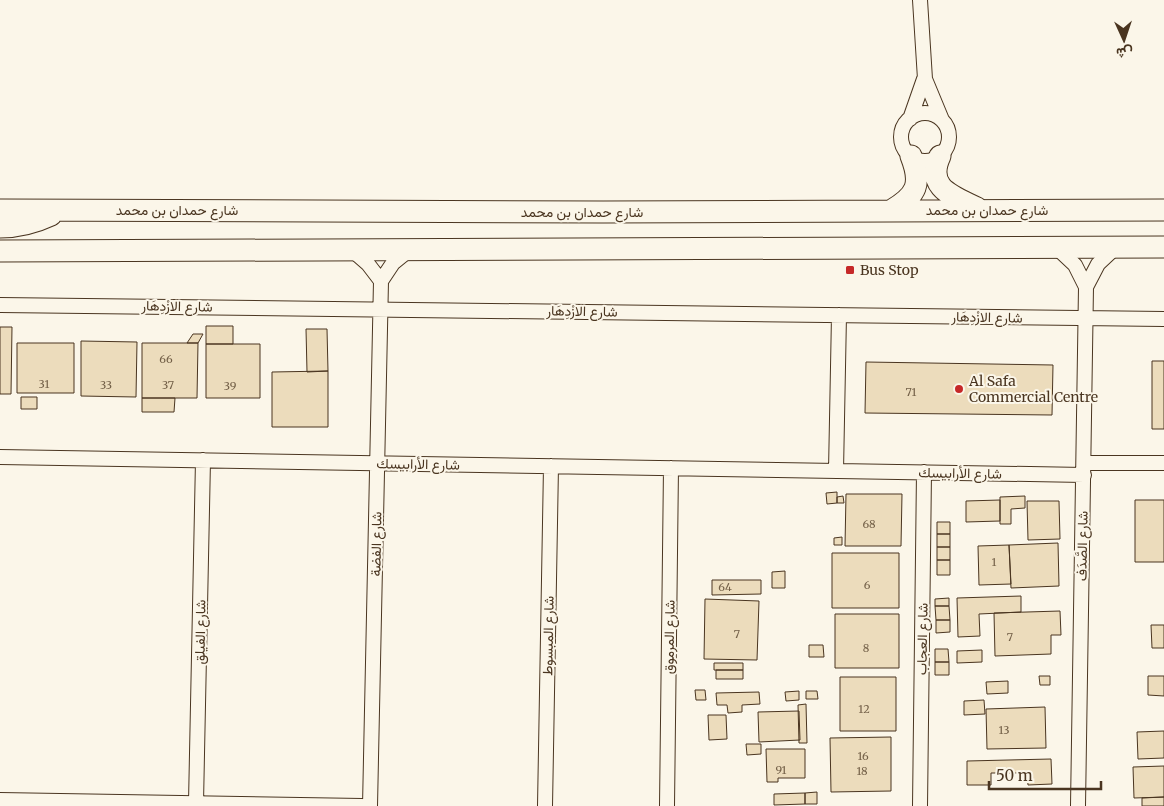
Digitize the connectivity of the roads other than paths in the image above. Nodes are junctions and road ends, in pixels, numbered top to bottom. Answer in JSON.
{"nodes":[{"id":1,"x":920,"y":0,"type":"edge"},
{"id":2,"x":925,"y":79,"type":"junction"},
{"id":3,"x":910,"y":119,"type":"junction"},
{"id":4,"x":942,"y":120,"type":"junction"},
{"id":5,"x":911,"y":156,"type":"junction"},
{"id":6,"x":940,"y":156,"type":"junction"},
{"id":7,"x":0,"y":210,"type":"edge"},
{"id":8,"x":892,"y":210,"type":"junction"},
{"id":9,"x":982,"y":210,"type":"junction"},
{"id":10,"x":1164,"y":210,"type":"edge"},
{"id":11,"x":58,"y":211,"type":"junction"},
{"id":12,"x":0,"y":227,"type":"edge"},
{"id":13,"x":1116,"y":246,"type":"junction"},
{"id":14,"x":1164,"y":247,"type":"edge"},
{"id":15,"x":1058,"y":248,"type":"junction"},
{"id":16,"x":352,"y":250,"type":"junction"},
{"id":17,"x":409,"y":250,"type":"junction"},
{"id":18,"x":0,"y":251,"type":"edge"},
{"id":19,"x":381,"y":281,"type":"junction"},
{"id":20,"x":1086,"y":286,"type":"junction"},
{"id":21,"x":0,"y":305,"type":"edge"},
{"id":22,"x":380,"y":308,"type":"junction"},
{"id":23,"x":839,"y":315,"type":"junction"},
{"id":24,"x":1086,"y":318,"type":"junction"},
{"id":25,"x":1164,"y":319,"type":"edge"},
{"id":26,"x":0,"y":457,"type":"edge"},
{"id":27,"x":204,"y":460,"type":"junction"},
{"id":28,"x":377,"y":463,"type":"junction"},
{"id":29,"x":1164,"y":463,"type":"edge"},
{"id":30,"x":551,"y":466,"type":"junction"},
{"id":31,"x":671,"y":468,"type":"junction"},
{"id":32,"x":1084,"y":469,"type":"junction"},
{"id":33,"x":836,"y":470,"type":"junction"},
{"id":34,"x":924,"y":472,"type":"junction"},
{"id":35,"x":0,"y":800,"type":"edge"},
{"id":36,"x":196,"y":803,"type":"junction"},
{"id":37,"x":362,"y":806,"type":"edge"},
{"id":38,"x":370,"y":806,"type":"edge"},
{"id":39,"x":545,"y":806,"type":"edge"},
{"id":40,"x":667,"y":806,"type":"edge"},
{"id":41,"x":920,"y":806,"type":"edge"},
{"id":42,"x":1078,"y":806,"type":"edge"}],
"edges":[{"from":1,"to":2,"type":"street"},
{"from":2,"to":3,"type":"street"},
{"from":2,"to":4,"type":"street"},
{"from":3,"to":4,"type":"street"},
{"from":3,"to":5,"type":"street"},
{"from":4,"to":6,"type":"street"},
{"from":5,"to":6,"type":"street"},
{"from":5,"to":8,"type":"main road"},
{"from":6,"to":9,"type":"main road"},
{"from":7,"to":11,"type":"main road","name":"شارع حمدان بن محمد"},
{"from":8,"to":9,"type":"main road","name":"شارع حمدان بن محمد"},
{"from":8,"to":11,"type":"main road","name":"شارع حمدان بن محمد"},
{"from":9,"to":10,"type":"main road","name":"شارع حمدان بن محمد"},
{"from":11,"to":12,"type":"main road"},
{"from":13,"to":14,"type":"main road"},
{"from":13,"to":15,"type":"main road"},
{"from":13,"to":20,"type":"street","name":"شارع الصَّدَف"},
{"from":15,"to":17,"type":"main road"},
{"from":15,"to":20,"type":"street","name":"شارع الصَّدَف"},
{"from":16,"to":17,"type":"main road"},
{"from":16,"to":18,"type":"main road"},
{"from":16,"to":19,"type":"street"},
{"from":17,"to":19,"type":"street"},
{"from":19,"to":22,"type":"street","name":"شارع الفضة"},
{"from":20,"to":24,"type":"street","name":"شارع الصَّدَف"},
{"from":21,"to":22,"type":"street","name":"شارع الازْدِهَار"},
{"from":22,"to":23,"type":"street","name":"شارع الازْدِهَار"},
{"from":22,"to":28,"type":"street","name":"شارع الفضة"},
{"from":23,"to":24,"type":"street","name":"شارع الازْدِهَار"},
{"from":23,"to":33,"type":"street"},
{"from":24,"to":25,"type":"street","name":"شارع الازْدِهَار"},
{"from":24,"to":32,"type":"street","name":"شارع الصَّدَف"},
{"from":26,"to":27,"type":"street","name":"شارع الأرابيسك"},
{"from":27,"to":28,"type":"street","name":"شارع الأرابيسك"},
{"from":27,"to":36,"type":"street","name":"شارع الفيلق"},
{"from":28,"to":30,"type":"street","name":"شارع الأرابيسك"},
{"from":28,"to":38,"type":"street","name":"شارع الفضة"},
{"from":29,"to":32,"type":"street","name":"شارع الأرابيسك"},
{"from":30,"to":31,"type":"street","name":"شارع الأرابيسك"},
{"from":30,"to":39,"type":"street","name":"شارع المبسوط"},
{"from":31,"to":33,"type":"street","name":"شارع الأرابيسك"},
{"from":31,"to":40,"type":"street","name":"شارع المرموق"},
{"from":32,"to":34,"type":"street","name":"شارع الأرابيسك"},
{"from":32,"to":42,"type":"street","name":"شارع الصَّدَف"},
{"from":33,"to":34,"type":"street","name":"شارع الأرابيسك"},
{"from":34,"to":41,"type":"street","name":"شارع العجاب"},
{"from":35,"to":36,"type":"street"},
{"from":36,"to":37,"type":"street"}]}
